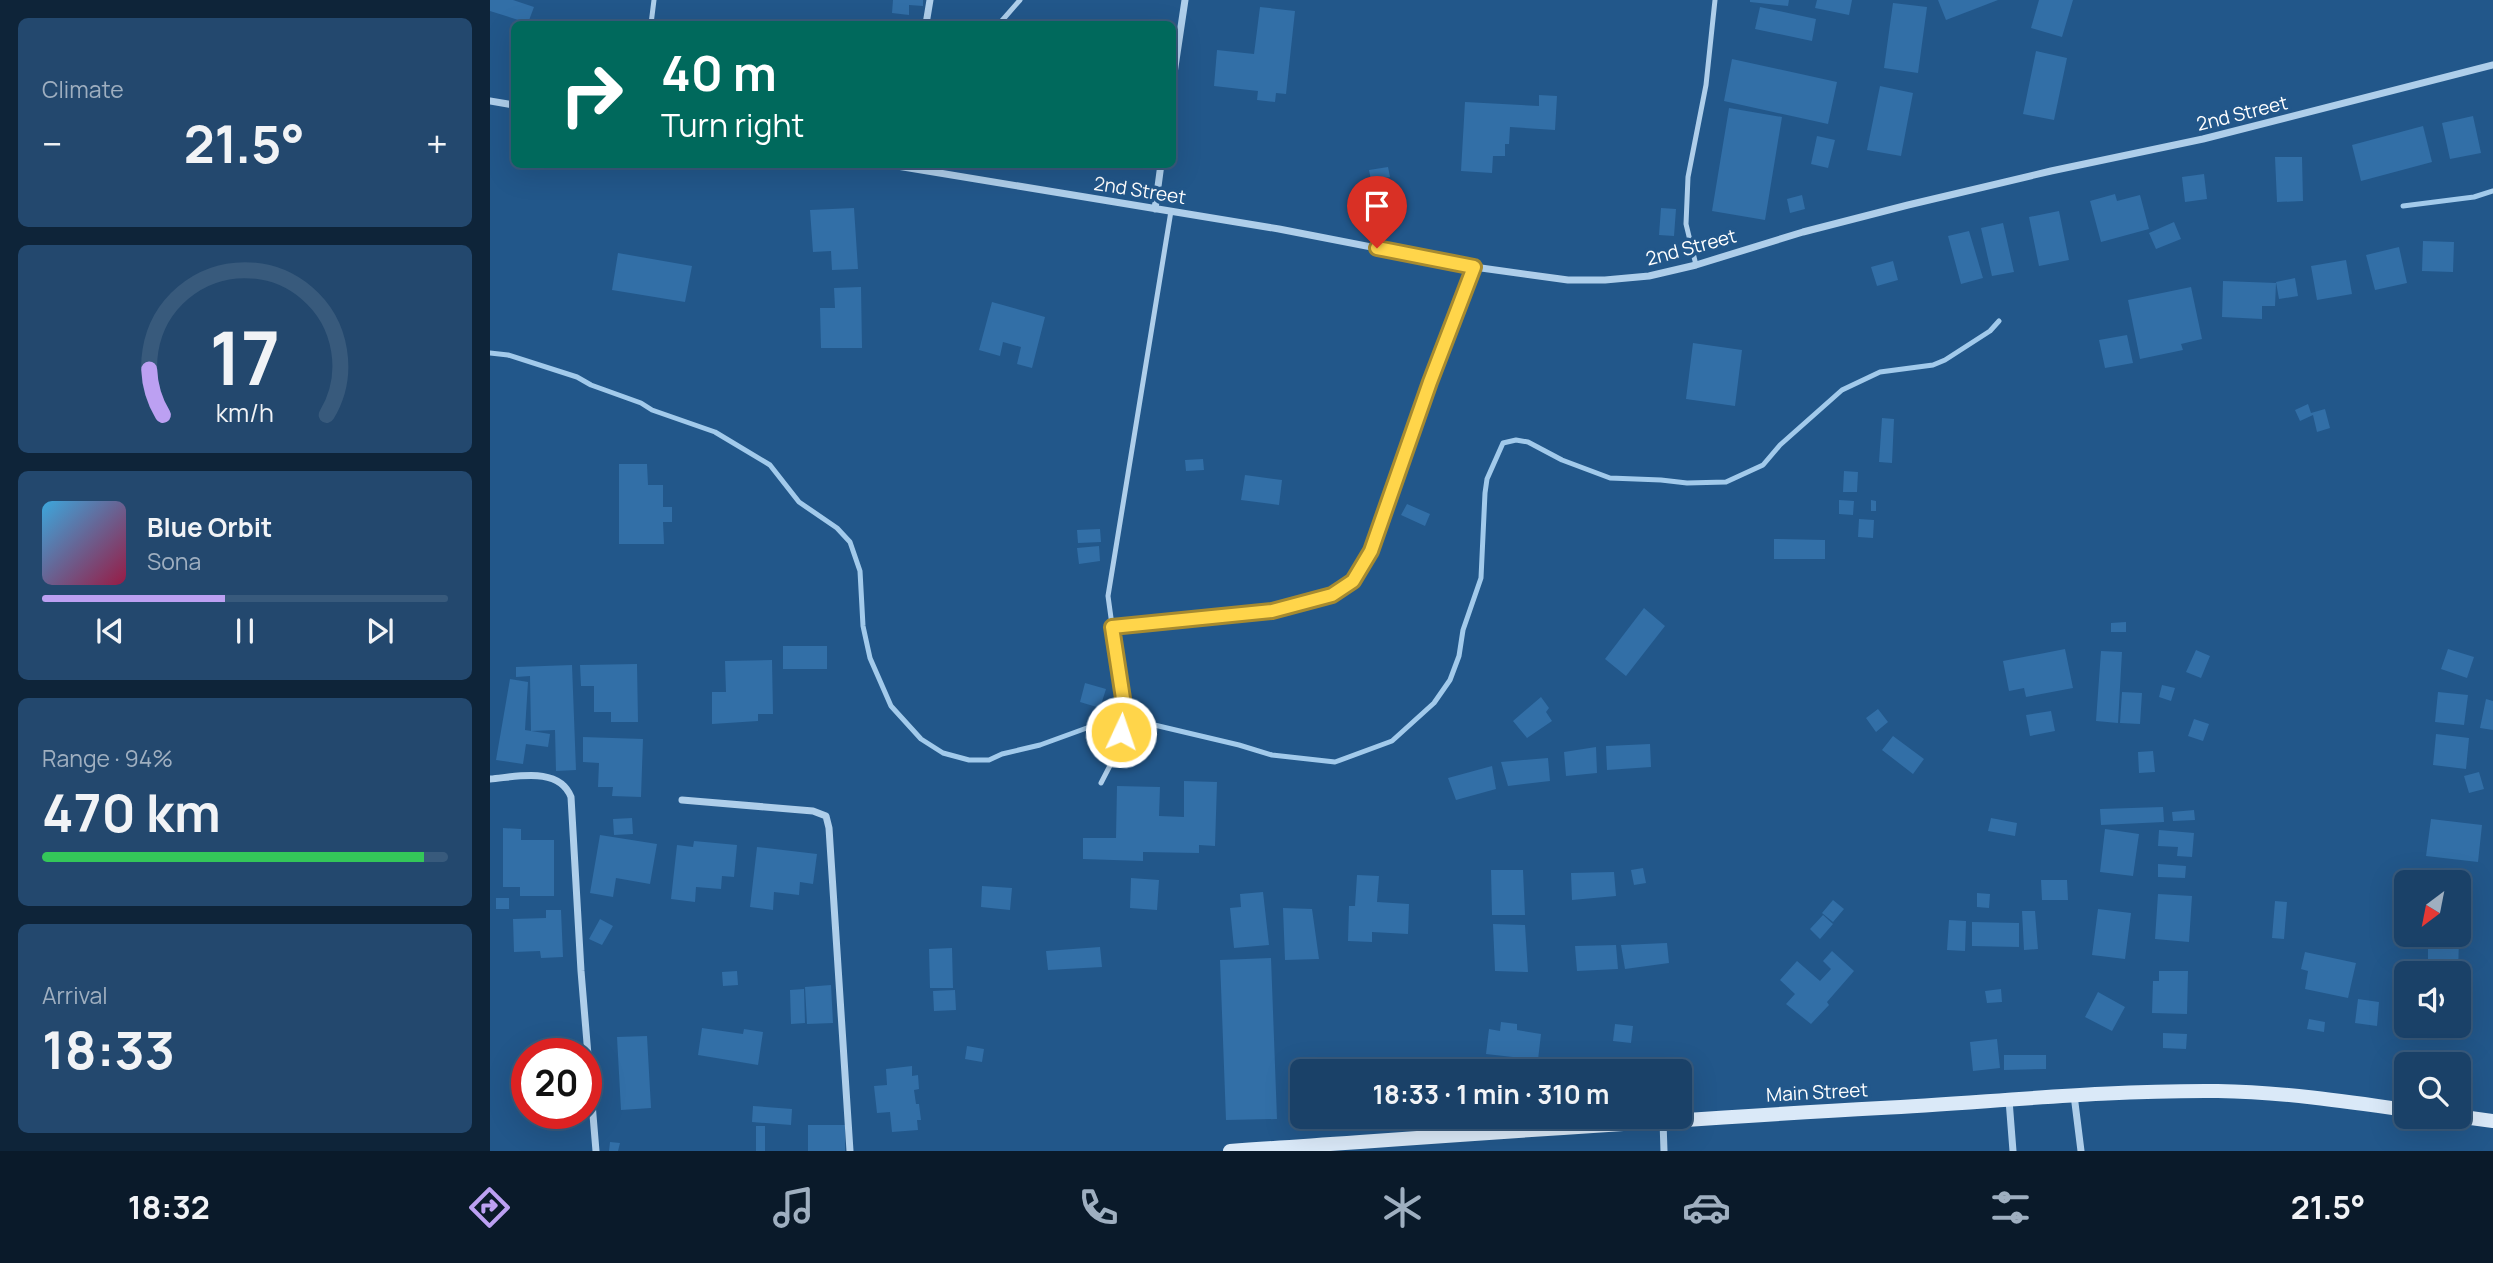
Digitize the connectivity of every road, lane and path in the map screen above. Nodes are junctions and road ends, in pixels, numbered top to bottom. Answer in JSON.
{"nodes":[{"id":1,"x":654,"y":0,"type":"edge"},
{"id":2,"x":930,"y":0,"type":"edge"},
{"id":3,"x":1020,"y":0,"type":"edge"},
{"id":4,"x":1185,"y":0,"type":"edge"},
{"id":5,"x":1715,"y":0,"type":"edge"},
{"id":6,"x":651,"y":21,"type":"edge"},
{"id":7,"x":926,"y":21,"type":"edge"},
{"id":8,"x":1002,"y":21,"type":"edge"},
{"id":9,"x":1176,"y":60,"type":"edge"},
{"id":10,"x":2493,"y":65,"type":"edge"},
{"id":11,"x":490,"y":101,"type":"edge"},
{"id":12,"x":511,"y":104,"type":"edge"},
{"id":13,"x":911,"y":168,"type":"edge"},
{"id":14,"x":941,"y":168,"type":"edge"},
{"id":15,"x":1160,"y":168,"type":"edge"},
{"id":16,"x":939,"y":174,"type":"junction"},
{"id":17,"x":1155,"y":209,"type":"junction"},
{"id":18,"x":1171,"y":211,"type":"junction"},
{"id":19,"x":1696,"y":265,"type":"junction"},
{"id":20,"x":1474,"y":267,"type":"junction"},
{"id":21,"x":1112,"y":627,"type":"junction"},
{"id":22,"x":490,"y":779,"type":"edge"},
{"id":23,"x":1101,"y":783,"type":"dead end"},
{"id":24,"x":682,"y":800,"type":"dead end"},
{"id":25,"x":2074,"y":1095,"type":"junction"},
{"id":26,"x":2009,"y":1100,"type":"junction"},
{"id":27,"x":2394,"y":1108,"type":"edge"},
{"id":28,"x":1692,"y":1118,"type":"edge"},
{"id":29,"x":2471,"y":1118,"type":"edge"},
{"id":30,"x":2493,"y":1121,"type":"edge"},
{"id":31,"x":1537,"y":1129,"type":"edge"},
{"id":32,"x":1663,"y":1129,"type":"edge"},
{"id":33,"x":596,"y":1151,"type":"edge"},
{"id":34,"x":850,"y":1151,"type":"edge"},
{"id":35,"x":1230,"y":1151,"type":"edge"},
{"id":36,"x":1664,"y":1151,"type":"edge"},
{"id":37,"x":2013,"y":1151,"type":"edge"},
{"id":38,"x":2081,"y":1151,"type":"edge"}],
"edges":[{"from":1,"to":6,"type":"lane"},
{"from":2,"to":7,"type":"street"},
{"from":3,"to":8,"type":"lane"},
{"from":4,"to":9,"type":"street"},
{"from":5,"to":19,"type":"lane"},
{"from":10,"to":19,"type":"street","name":"2nd Street"},
{"from":11,"to":12,"type":"street"},
{"from":13,"to":16,"type":"street","name":"2nd Street"},
{"from":14,"to":16,"type":"lane"},
{"from":15,"to":17,"type":"street"},
{"from":16,"to":17,"type":"street","name":"2nd Street"},
{"from":17,"to":18,"type":"street","name":"2nd Street"},
{"from":18,"to":20,"type":"street","name":"2nd Street"},
{"from":18,"to":21,"type":"lane"},
{"from":19,"to":20,"type":"street","name":"2nd Street"},
{"from":20,"to":21,"type":"lane"},
{"from":21,"to":23,"type":"lane"},
{"from":22,"to":33,"type":"street"},
{"from":24,"to":34,"type":"street"},
{"from":25,"to":26,"type":"main road","name":"Main Street"},
{"from":25,"to":27,"type":"main road","name":"Main Street"},
{"from":25,"to":38,"type":"street"},
{"from":26,"to":28,"type":"main road","name":"Main Street"},
{"from":26,"to":37,"type":"street"},
{"from":29,"to":30,"type":"main road"},
{"from":31,"to":35,"type":"main road","name":"Main Street"},
{"from":32,"to":36,"type":"street"}]}
